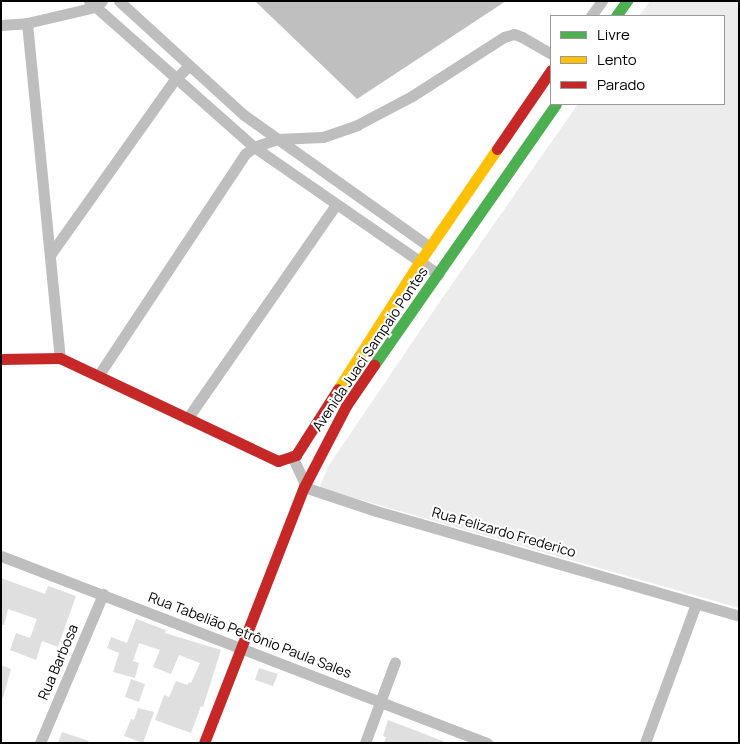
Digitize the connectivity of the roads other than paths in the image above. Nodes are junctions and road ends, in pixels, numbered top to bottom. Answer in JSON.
{"nodes":[{"id":1,"x":119,"y":1,"type":"edge"},
{"id":2,"x":602,"y":1,"type":"edge"},
{"id":3,"x":626,"y":1,"type":"edge"},
{"id":4,"x":96,"y":3,"type":"edge"},
{"id":5,"x":592,"y":15,"type":"edge"},
{"id":6,"x":617,"y":15,"type":"edge"},
{"id":7,"x":27,"y":23,"type":"junction"},
{"id":8,"x":1,"y":25,"type":"edge"},
{"id":9,"x":550,"y":53,"type":"edge"},
{"id":10,"x":189,"y":66,"type":"junction"},
{"id":11,"x":550,"y":71,"type":"edge"},
{"id":12,"x":175,"y":80,"type":"junction"},
{"id":13,"x":555,"y":105,"type":"edge"},
{"id":14,"x":276,"y":139,"type":"junction"},
{"id":15,"x":254,"y":147,"type":"junction"},
{"id":16,"x":336,"y":205,"type":"junction"},
{"id":17,"x":430,"y":247,"type":"junction"},
{"id":18,"x":50,"y":255,"type":"junction"},
{"id":19,"x":420,"y":261,"type":"junction"},
{"id":20,"x":438,"y":274,"type":"junction"},
{"id":21,"x":60,"y":358,"type":"junction"},
{"id":22,"x":1,"y":359,"type":"edge"},
{"id":23,"x":98,"y":376,"type":"junction"},
{"id":24,"x":187,"y":419,"type":"junction"},
{"id":25,"x":292,"y":456,"type":"junction"},
{"id":26,"x":305,"y":486,"type":"junction"},
{"id":27,"x":1,"y":556,"type":"edge"},
{"id":28,"x":102,"y":594,"type":"junction"},
{"id":29,"x":696,"y":604,"type":"junction"},
{"id":30,"x":739,"y":616,"type":"edge"},
{"id":31,"x":241,"y":647,"type":"junction"},
{"id":32,"x":395,"y":662,"type":"dead end"},
{"id":33,"x":380,"y":702,"type":"junction"},
{"id":34,"x":40,"y":743,"type":"edge"},
{"id":35,"x":204,"y":743,"type":"edge"},
{"id":36,"x":365,"y":743,"type":"edge"},
{"id":37,"x":487,"y":743,"type":"edge"},
{"id":38,"x":645,"y":743,"type":"edge"}],
"edges":[{"from":1,"to":10,"type":"street"},
{"from":2,"to":5,"type":"street"},
{"from":3,"to":6,"type":"street"},
{"from":4,"to":7,"type":"street"},
{"from":4,"to":12,"type":"street"},
{"from":7,"to":8,"type":"street"},
{"from":7,"to":18,"type":"street"},
{"from":9,"to":14,"type":"street"},
{"from":10,"to":12,"type":"street"},
{"from":10,"to":14,"type":"street"},
{"from":11,"to":17,"type":"street"},
{"from":12,"to":15,"type":"street"},
{"from":12,"to":18,"type":"street"},
{"from":13,"to":20,"type":"street","name":"Avenida Juaci Sampaio Pontes"},
{"from":14,"to":15,"type":"street"},
{"from":14,"to":17,"type":"street"},
{"from":15,"to":16,"type":"street"},
{"from":15,"to":23,"type":"street"},
{"from":16,"to":19,"type":"street"},
{"from":16,"to":24,"type":"street"},
{"from":17,"to":19,"type":"street"},
{"from":18,"to":21,"type":"street"},
{"from":19,"to":20,"type":"street"},
{"from":19,"to":25,"type":"street"},
{"from":20,"to":26,"type":"street","name":"Avenida Juaci Sampaio Pontes"},
{"from":21,"to":22,"type":"street"},
{"from":21,"to":23,"type":"street"},
{"from":23,"to":24,"type":"street"},
{"from":24,"to":25,"type":"street"},
{"from":25,"to":26,"type":"street"},
{"from":26,"to":29,"type":"street","name":"Rua Felizardo Frederico"},
{"from":26,"to":31,"type":"street","name":"Avenida Juaci Sampaio Pontes"},
{"from":27,"to":28,"type":"street","name":"Rua Tabelião Petrônio Paula Sales"},
{"from":28,"to":31,"type":"street","name":"Rua Tabelião Petrônio Paula Sales"},
{"from":28,"to":34,"type":"street","name":"Rua Barbosa"},
{"from":29,"to":30,"type":"street","name":"Rua Felizardo Frederico"},
{"from":29,"to":38,"type":"street"},
{"from":31,"to":33,"type":"street","name":"Rua Tabelião Petrônio Paula Sales"},
{"from":31,"to":35,"type":"street","name":"Avenida Juaci Sampaio Pontes"},
{"from":32,"to":33,"type":"street"},
{"from":33,"to":36,"type":"street"},
{"from":33,"to":37,"type":"street","name":"Rua Tabelião Petrônio Paula Sales"}]}
